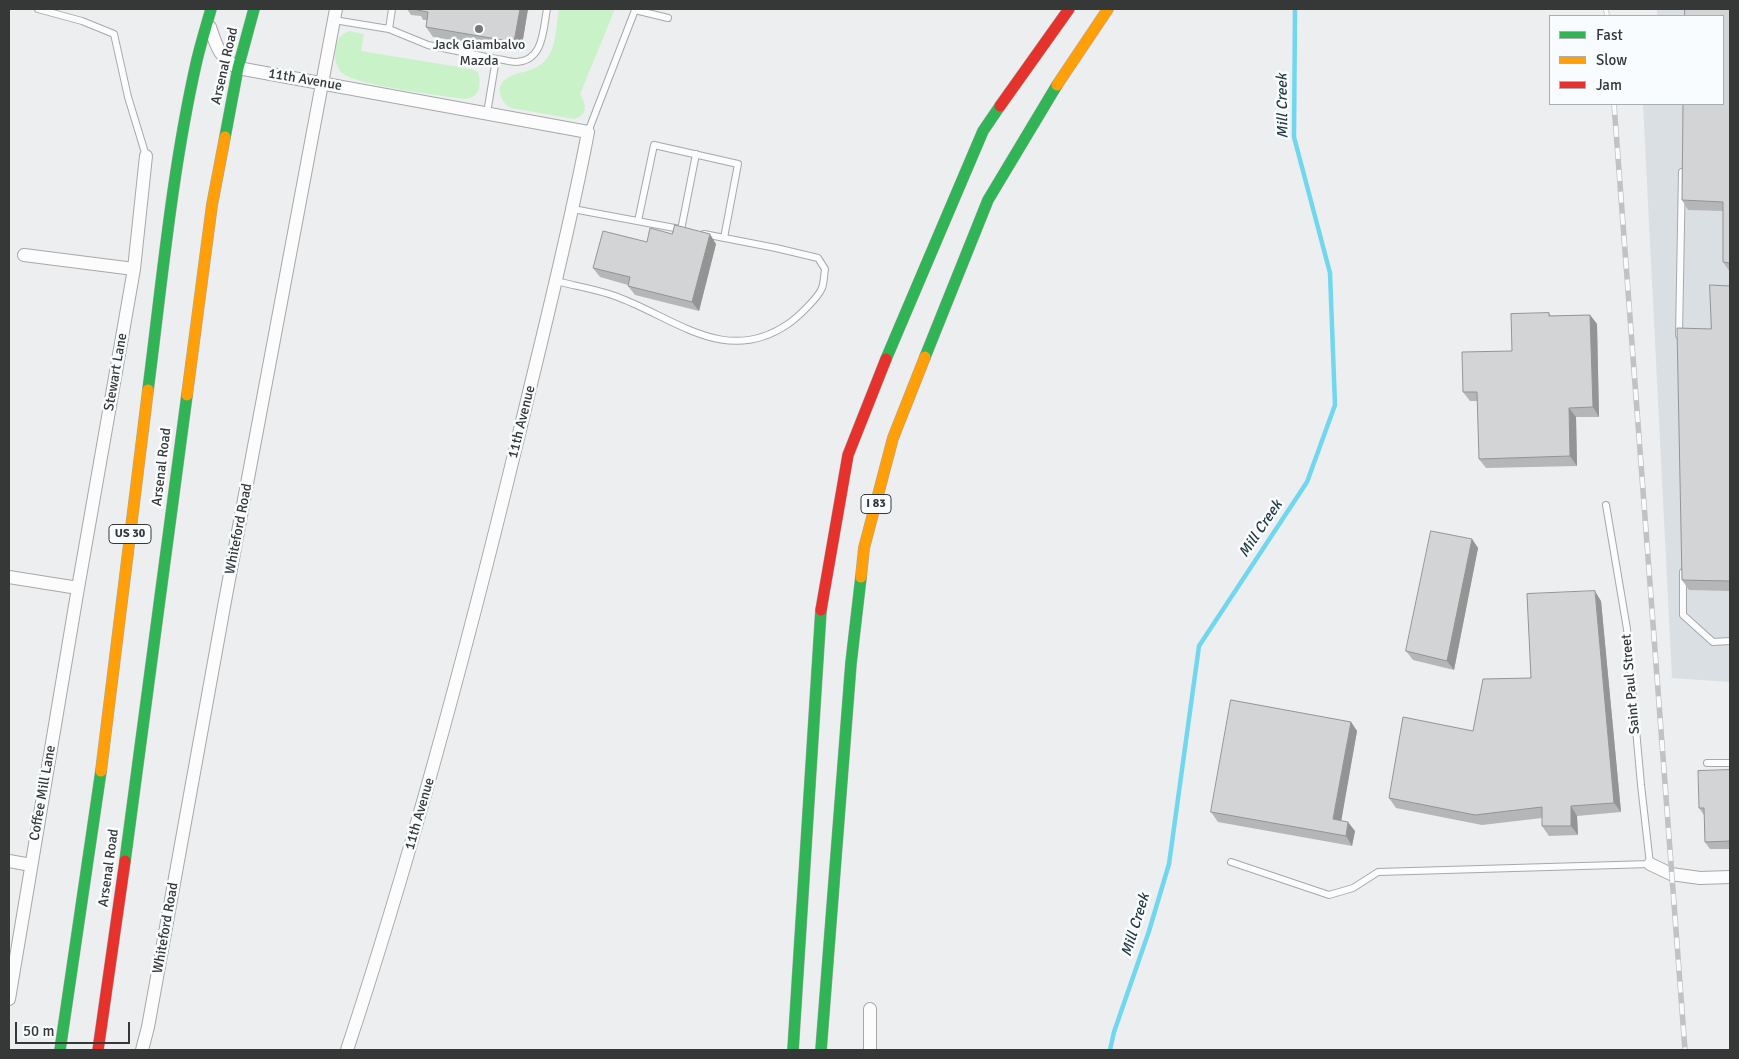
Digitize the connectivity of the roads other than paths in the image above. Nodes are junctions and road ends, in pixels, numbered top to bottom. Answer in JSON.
{"nodes":[{"id":1,"x":38,"y":9,"type":"edge"},
{"id":2,"x":254,"y":9,"type":"edge"},
{"id":3,"x":392,"y":9,"type":"edge"},
{"id":4,"x":547,"y":9,"type":"edge"},
{"id":5,"x":1069,"y":9,"type":"edge"},
{"id":6,"x":1108,"y":9,"type":"edge"},
{"id":7,"x":209,"y":14,"type":"edge"},
{"id":8,"x":335,"y":14,"type":"edge"},
{"id":9,"x":668,"y":18,"type":"dead end"},
{"id":10,"x":389,"y":29,"type":"junction"},
{"id":11,"x":496,"y":58,"type":"junction"},
{"id":12,"x":238,"y":68,"type":"junction"},
{"id":13,"x":322,"y":83,"type":"junction"},
{"id":14,"x":487,"y":113,"type":"junction"},
{"id":15,"x":588,"y":132,"type":"junction"},
{"id":16,"x":696,"y":154,"type":"junction"},
{"id":17,"x":146,"y":156,"type":"joint"},
{"id":18,"x":1682,"y":166,"type":"edge"},
{"id":19,"x":573,"y":209,"type":"junction"},
{"id":20,"x":638,"y":221,"type":"junction"},
{"id":21,"x":681,"y":230,"type":"junction"},
{"id":22,"x":689,"y":231,"type":"edge"},
{"id":23,"x":698,"y":233,"type":"edge"},
{"id":24,"x":724,"y":238,"type":"junction"},
{"id":25,"x":24,"y":255,"type":"dead end"},
{"id":26,"x":134,"y":269,"type":"junction"},
{"id":27,"x":556,"y":281,"type":"junction"},
{"id":28,"x":1679,"y":341,"type":"edge"},
{"id":29,"x":1606,"y":505,"type":"dead end"},
{"id":30,"x":1682,"y":566,"type":"edge"},
{"id":31,"x":9,"y":577,"type":"edge"},
{"id":32,"x":78,"y":588,"type":"junction"},
{"id":33,"x":1730,"y":641,"type":"edge"},
{"id":34,"x":1707,"y":763,"type":"dead end"},
{"id":35,"x":1730,"y":764,"type":"edge"},
{"id":36,"x":9,"y":861,"type":"edge"},
{"id":37,"x":1231,"y":862,"type":"dead end"},
{"id":38,"x":1650,"y":864,"type":"junction"},
{"id":39,"x":31,"y":865,"type":"junction"},
{"id":40,"x":1730,"y":876,"type":"edge"},
{"id":41,"x":9,"y":999,"type":"edge"},
{"id":42,"x":870,"y":1008,"type":"dead end"},
{"id":43,"x":60,"y":1050,"type":"edge"},
{"id":44,"x":98,"y":1050,"type":"edge"},
{"id":45,"x":142,"y":1050,"type":"edge"},
{"id":46,"x":347,"y":1050,"type":"edge"},
{"id":47,"x":793,"y":1050,"type":"edge"},
{"id":48,"x":821,"y":1050,"type":"edge"},
{"id":49,"x":870,"y":1050,"type":"edge"}],
"edges":[{"from":1,"to":17,"type":"lane"},
{"from":2,"to":12,"type":"highway","name":"Arsenal Road","number":"US 30"},
{"from":3,"to":10,"type":"lane"},
{"from":4,"to":11,"type":"lane"},
{"from":5,"to":47,"type":"highway","number":"I 83"},
{"from":6,"to":48,"type":"highway","number":"I 83"},
{"from":7,"to":12,"type":"street"},
{"from":7,"to":43,"type":"highway","name":"Arsenal Road","number":"US 30"},
{"from":8,"to":10,"type":"lane"},
{"from":8,"to":13,"type":"street","name":"Whiteford Road"},
{"from":9,"to":15,"type":"lane"},
{"from":10,"to":11,"type":"lane"},
{"from":11,"to":14,"type":"lane"},
{"from":12,"to":13,"type":"street","name":"11th Avenue"},
{"from":12,"to":44,"type":"highway","name":"Arsenal Road","number":"US 30"},
{"from":13,"to":14,"type":"street","name":"11th Avenue"},
{"from":13,"to":45,"type":"street","name":"Whiteford Road"},
{"from":14,"to":15,"type":"street","name":"11th Avenue"},
{"from":15,"to":19,"type":"street","name":"11th Avenue"},
{"from":16,"to":20,"type":"lane"},
{"from":16,"to":21,"type":"lane"},
{"from":16,"to":24,"type":"lane"},
{"from":17,"to":26,"type":"street","name":"Stewart Lane"},
{"from":18,"to":28,"type":"lane"},
{"from":19,"to":20,"type":"lane"},
{"from":19,"to":27,"type":"street","name":"11th Avenue"},
{"from":20,"to":21,"type":"lane"},
{"from":21,"to":22,"type":"lane"},
{"from":23,"to":24,"type":"lane"},
{"from":24,"to":27,"type":"lane"},
{"from":25,"to":26,"type":"street"},
{"from":26,"to":32,"type":"street","name":"Stewart Lane"},
{"from":27,"to":46,"type":"street","name":"11th Avenue"},
{"from":29,"to":38,"type":"lane","name":"Saint Paul Street"},
{"from":30,"to":33,"type":"lane"},
{"from":31,"to":32,"type":"street"},
{"from":32,"to":39,"type":"street","name":"Coffee Mill Lane"},
{"from":34,"to":35,"type":"lane"},
{"from":36,"to":39,"type":"street"},
{"from":37,"to":38,"type":"lane"},
{"from":38,"to":40,"type":"street"},
{"from":39,"to":41,"type":"street","name":"Coffee Mill Lane"},
{"from":42,"to":49,"type":"street"}]}
